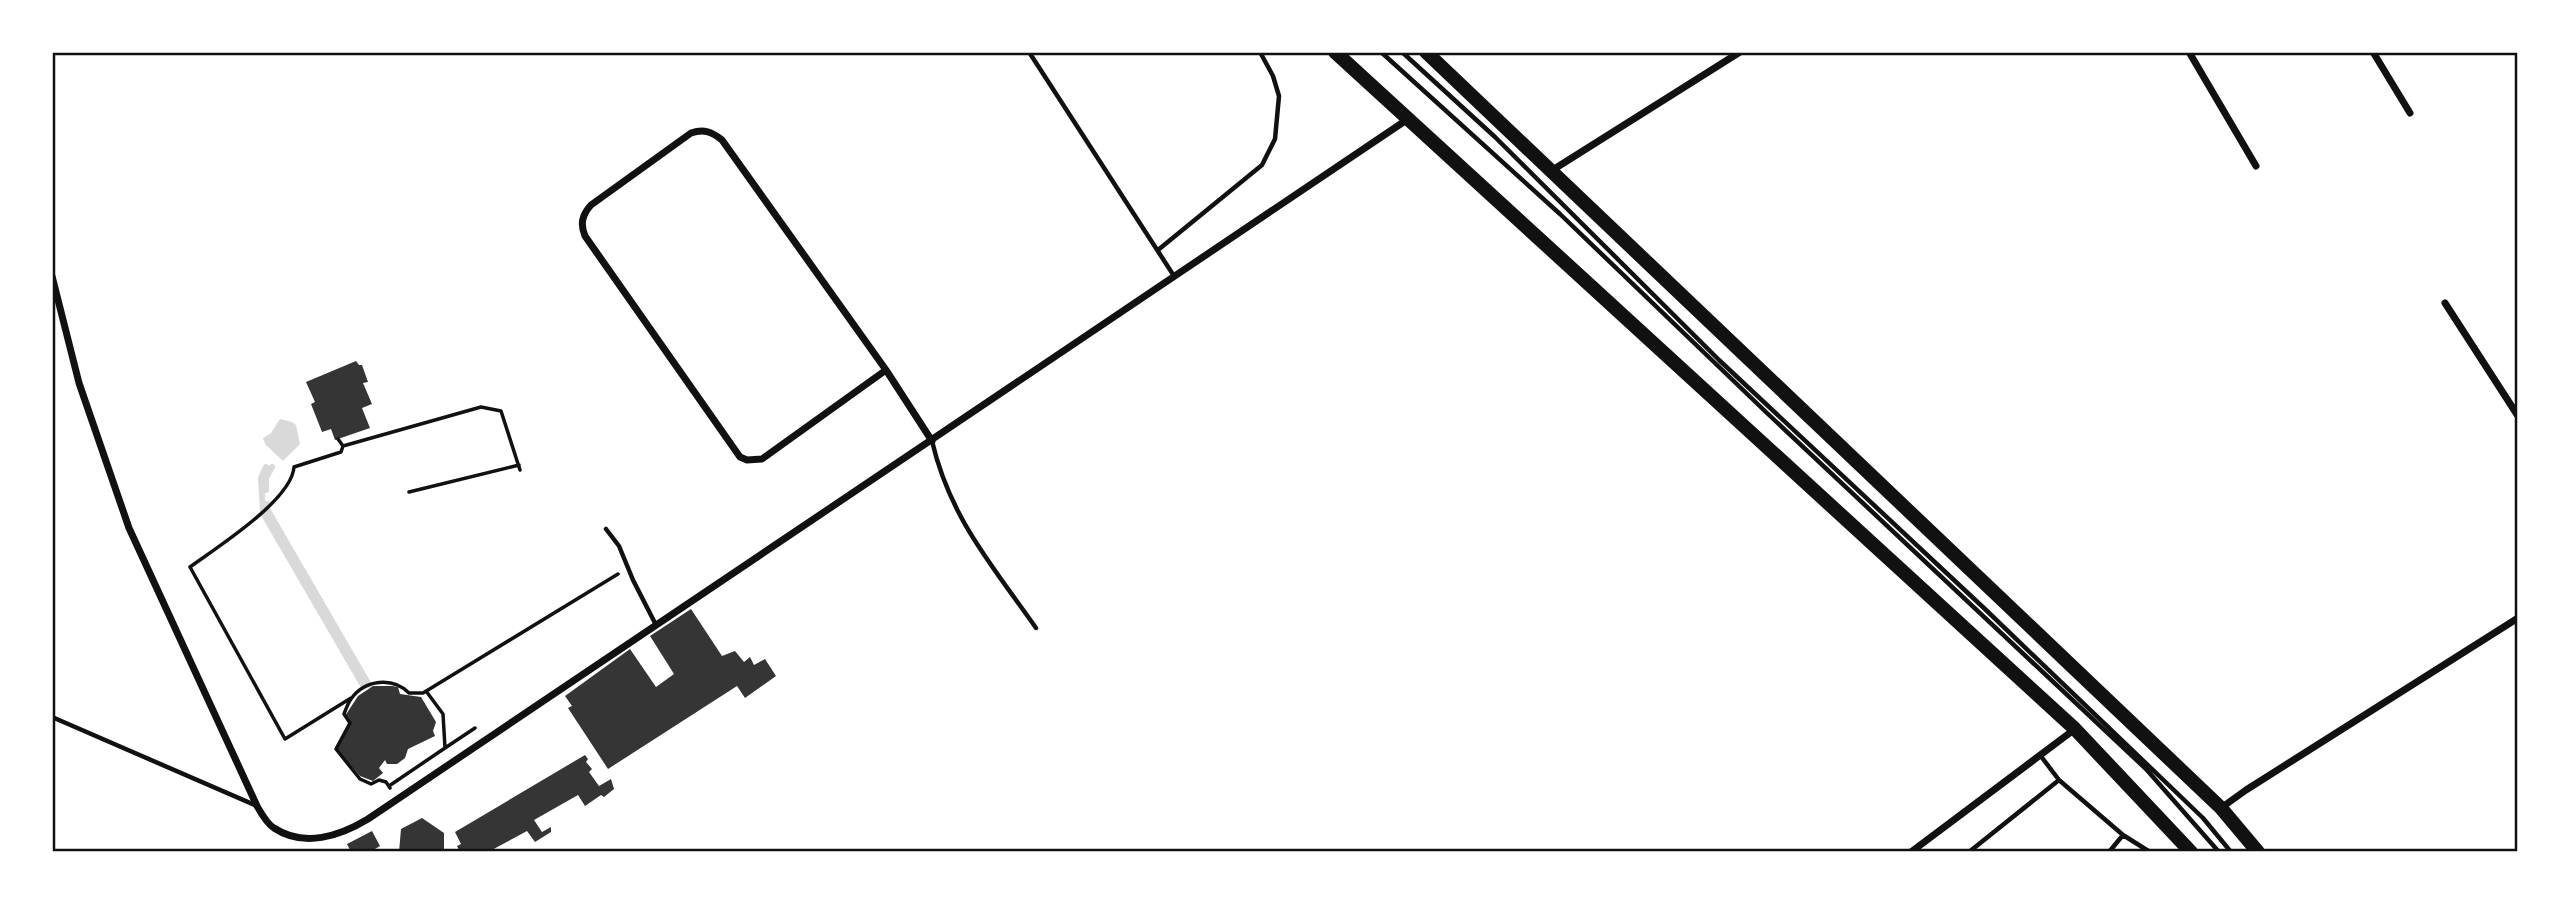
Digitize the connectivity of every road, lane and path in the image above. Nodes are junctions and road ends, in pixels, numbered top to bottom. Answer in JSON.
{"nodes":[{"id":1,"x":1029,"y":52,"type":"edge"},
{"id":2,"x":1261,"y":52,"type":"edge"},
{"id":3,"x":1335,"y":52,"type":"edge"},
{"id":4,"x":1381,"y":52,"type":"edge"},
{"id":5,"x":1402,"y":52,"type":"edge"},
{"id":6,"x":1426,"y":52,"type":"edge"},
{"id":7,"x":1740,"y":52,"type":"edge"},
{"id":8,"x":2189,"y":52,"type":"edge"},
{"id":9,"x":2373,"y":52,"type":"edge"},
{"id":10,"x":2410,"y":113,"type":"dead end"},
{"id":11,"x":1408,"y":119,"type":"junction"},
{"id":12,"x":2256,"y":166,"type":"dead end"},
{"id":13,"x":1551,"y":171,"type":"junction"},
{"id":14,"x":1158,"y":250,"type":"junction"},
{"id":15,"x":52,"y":276,"type":"edge"},
{"id":16,"x":1175,"y":276,"type":"junction"},
{"id":17,"x":2445,"y":303,"type":"dead end"},
{"id":18,"x":886,"y":370,"type":"junction"},
{"id":19,"x":2518,"y":416,"type":"edge"},
{"id":20,"x":338,"y":439,"type":"dead end"},
{"id":21,"x":932,"y":441,"type":"junction"},
{"id":22,"x":343,"y":446,"type":"junction"},
{"id":23,"x":409,"y":492,"type":"dead end"},
{"id":24,"x":606,"y":529,"type":"dead end"},
{"id":25,"x":627,"y":566,"type":"junction"},
{"id":26,"x":2518,"y":618,"type":"edge"},
{"id":27,"x":656,"y":625,"type":"junction"},
{"id":28,"x":1036,"y":628,"type":"dead end"},
{"id":29,"x":426,"y":691,"type":"junction"},
{"id":30,"x":352,"y":698,"type":"junction"},
{"id":31,"x":52,"y":717,"type":"edge"},
{"id":32,"x":2075,"y":729,"type":"junction"},
{"id":33,"x":2040,"y":754,"type":"junction"},
{"id":34,"x":2059,"y":780,"type":"junction"},
{"id":35,"x":389,"y":786,"type":"junction"},
{"id":36,"x":399,"y":798,"type":"junction"},
{"id":37,"x":257,"y":806,"type":"junction"},
{"id":38,"x":2221,"y":808,"type":"junction"},
{"id":39,"x":2123,"y":835,"type":"junction"},
{"id":40,"x":1911,"y":852,"type":"edge"},
{"id":41,"x":1969,"y":852,"type":"edge"},
{"id":42,"x":2109,"y":852,"type":"edge"},
{"id":43,"x":2150,"y":852,"type":"edge"},
{"id":44,"x":2191,"y":852,"type":"edge"},
{"id":45,"x":2219,"y":852,"type":"edge"},
{"id":46,"x":2231,"y":852,"type":"edge"},
{"id":47,"x":2258,"y":852,"type":"edge"}],
"edges":[{"from":1,"to":14,"type":"lane"},
{"from":2,"to":14,"type":"lane"},
{"from":3,"to":11,"type":"highway"},
{"from":4,"to":45,"type":"lane"},
{"from":5,"to":46,"type":"lane"},
{"from":6,"to":13,"type":"highway"},
{"from":7,"to":13,"type":"street"},
{"from":8,"to":12,"type":"street"},
{"from":9,"to":10,"type":"street"},
{"from":11,"to":16,"type":"street"},
{"from":11,"to":32,"type":"highway"},
{"from":13,"to":38,"type":"highway"},
{"from":14,"to":16,"type":"lane"},
{"from":15,"to":37,"type":"street"},
{"from":16,"to":21,"type":"street"},
{"from":17,"to":19,"type":"street"},
{"from":18,"to":18,"type":"street"},
{"from":18,"to":21,"type":"street"},
{"from":20,"to":22,"type":"path"},
{"from":21,"to":27,"type":"street"},
{"from":21,"to":28,"type":"lane"},
{"from":22,"to":23,"type":"path"},
{"from":22,"to":30,"type":"path"},
{"from":24,"to":25,"type":"lane"},
{"from":25,"to":27,"type":"lane"},
{"from":25,"to":29,"type":"path"},
{"from":26,"to":38,"type":"street"},
{"from":27,"to":36,"type":"street"},
{"from":29,"to":30,"type":"path"},
{"from":29,"to":35,"type":"path"},
{"from":30,"to":35,"type":"path"},
{"from":31,"to":37,"type":"lane"},
{"from":32,"to":33,"type":"street"},
{"from":32,"to":44,"type":"highway"},
{"from":33,"to":34,"type":"lane"},
{"from":33,"to":40,"type":"street"},
{"from":34,"to":39,"type":"lane"},
{"from":34,"to":41,"type":"lane"},
{"from":35,"to":36,"type":"path"},
{"from":36,"to":37,"type":"street"},
{"from":38,"to":47,"type":"highway"},
{"from":39,"to":42,"type":"lane"},
{"from":39,"to":43,"type":"lane"}]}
